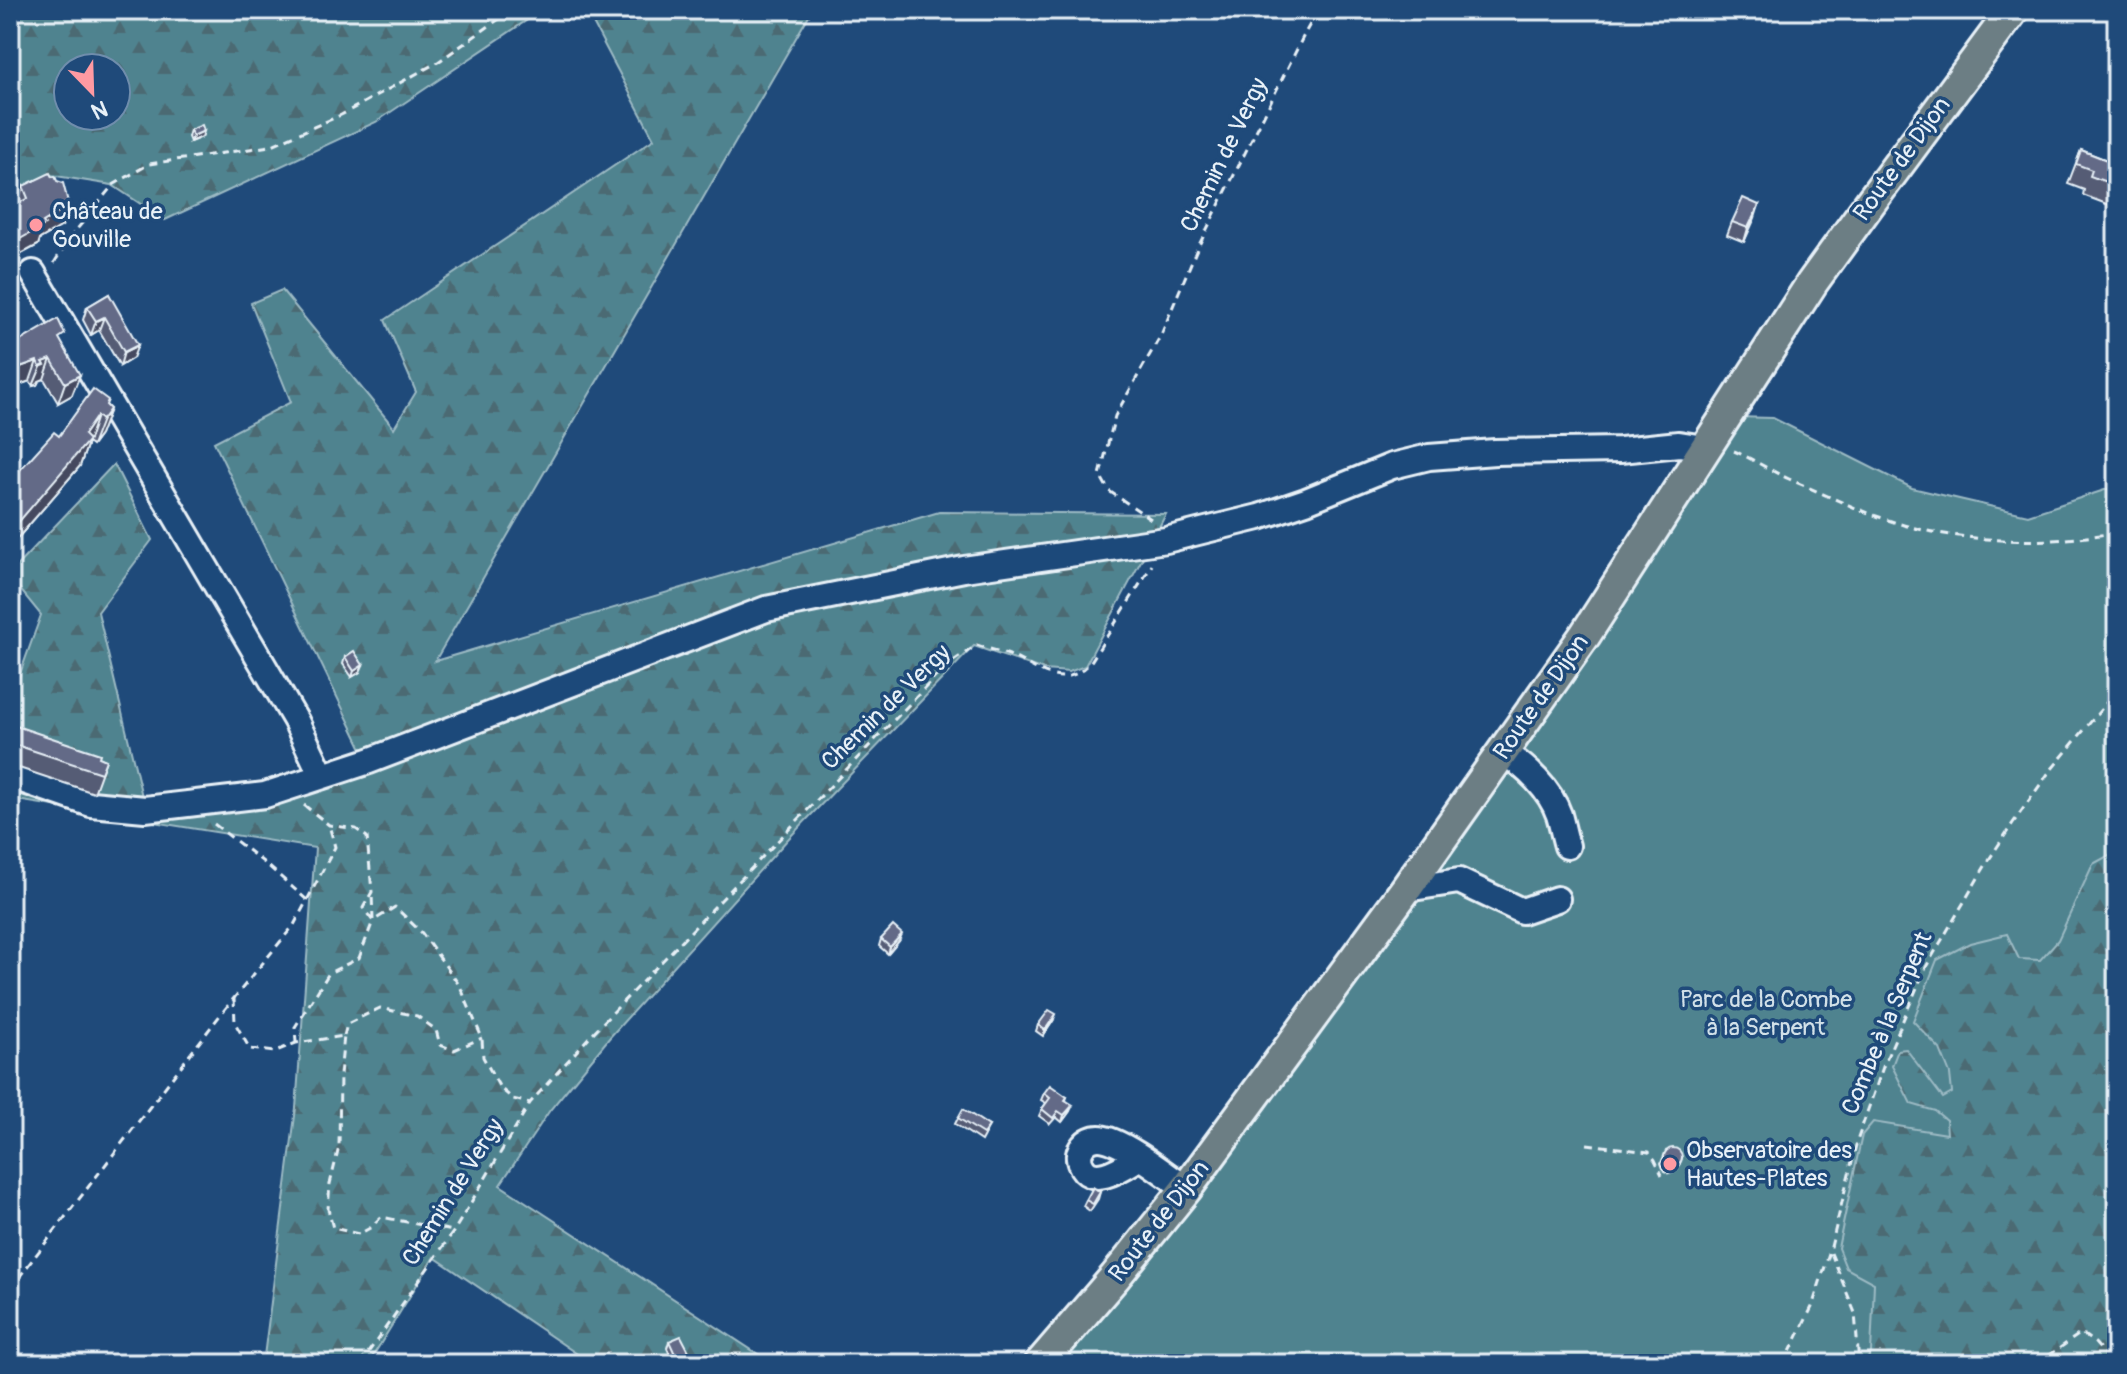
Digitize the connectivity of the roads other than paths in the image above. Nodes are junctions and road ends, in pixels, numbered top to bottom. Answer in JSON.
{"nodes":[{"id":1,"x":2013,"y":10,"type":"edge"},
{"id":2,"x":36,"y":278,"type":"road end"},
{"id":3,"x":1704,"y":448,"type":"junction"},
{"id":4,"x":1504,"y":753,"type":"junction"},
{"id":5,"x":10,"y":776,"type":"edge"},
{"id":6,"x":322,"y":776,"type":"junction"},
{"id":7,"x":1567,"y":846,"type":"dead end"},
{"id":8,"x":1406,"y":889,"type":"junction"},
{"id":9,"x":1557,"y":899,"type":"dead end"},
{"id":10,"x":1140,"y":1157,"type":"dead end"},
{"id":11,"x":1186,"y":1189,"type":"junction"},
{"id":12,"x":1040,"y":1364,"type":"edge"}],
"edges":[{"from":1,"to":3,"type":"main road","name":"Route de Dijon"},
{"from":2,"to":6,"type":"street"},
{"from":3,"to":4,"type":"main road","name":"Route de Dijon"},
{"from":3,"to":6,"type":"street"},
{"from":4,"to":7,"type":"street"},
{"from":4,"to":8,"type":"main road","name":"Route de Dijon"},
{"from":5,"to":6,"type":"street"},
{"from":8,"to":9,"type":"street"},
{"from":8,"to":11,"type":"main road","name":"Route de Dijon"},
{"from":10,"to":11,"type":"street"},
{"from":11,"to":12,"type":"main road","name":"Route de Dijon"}]}
